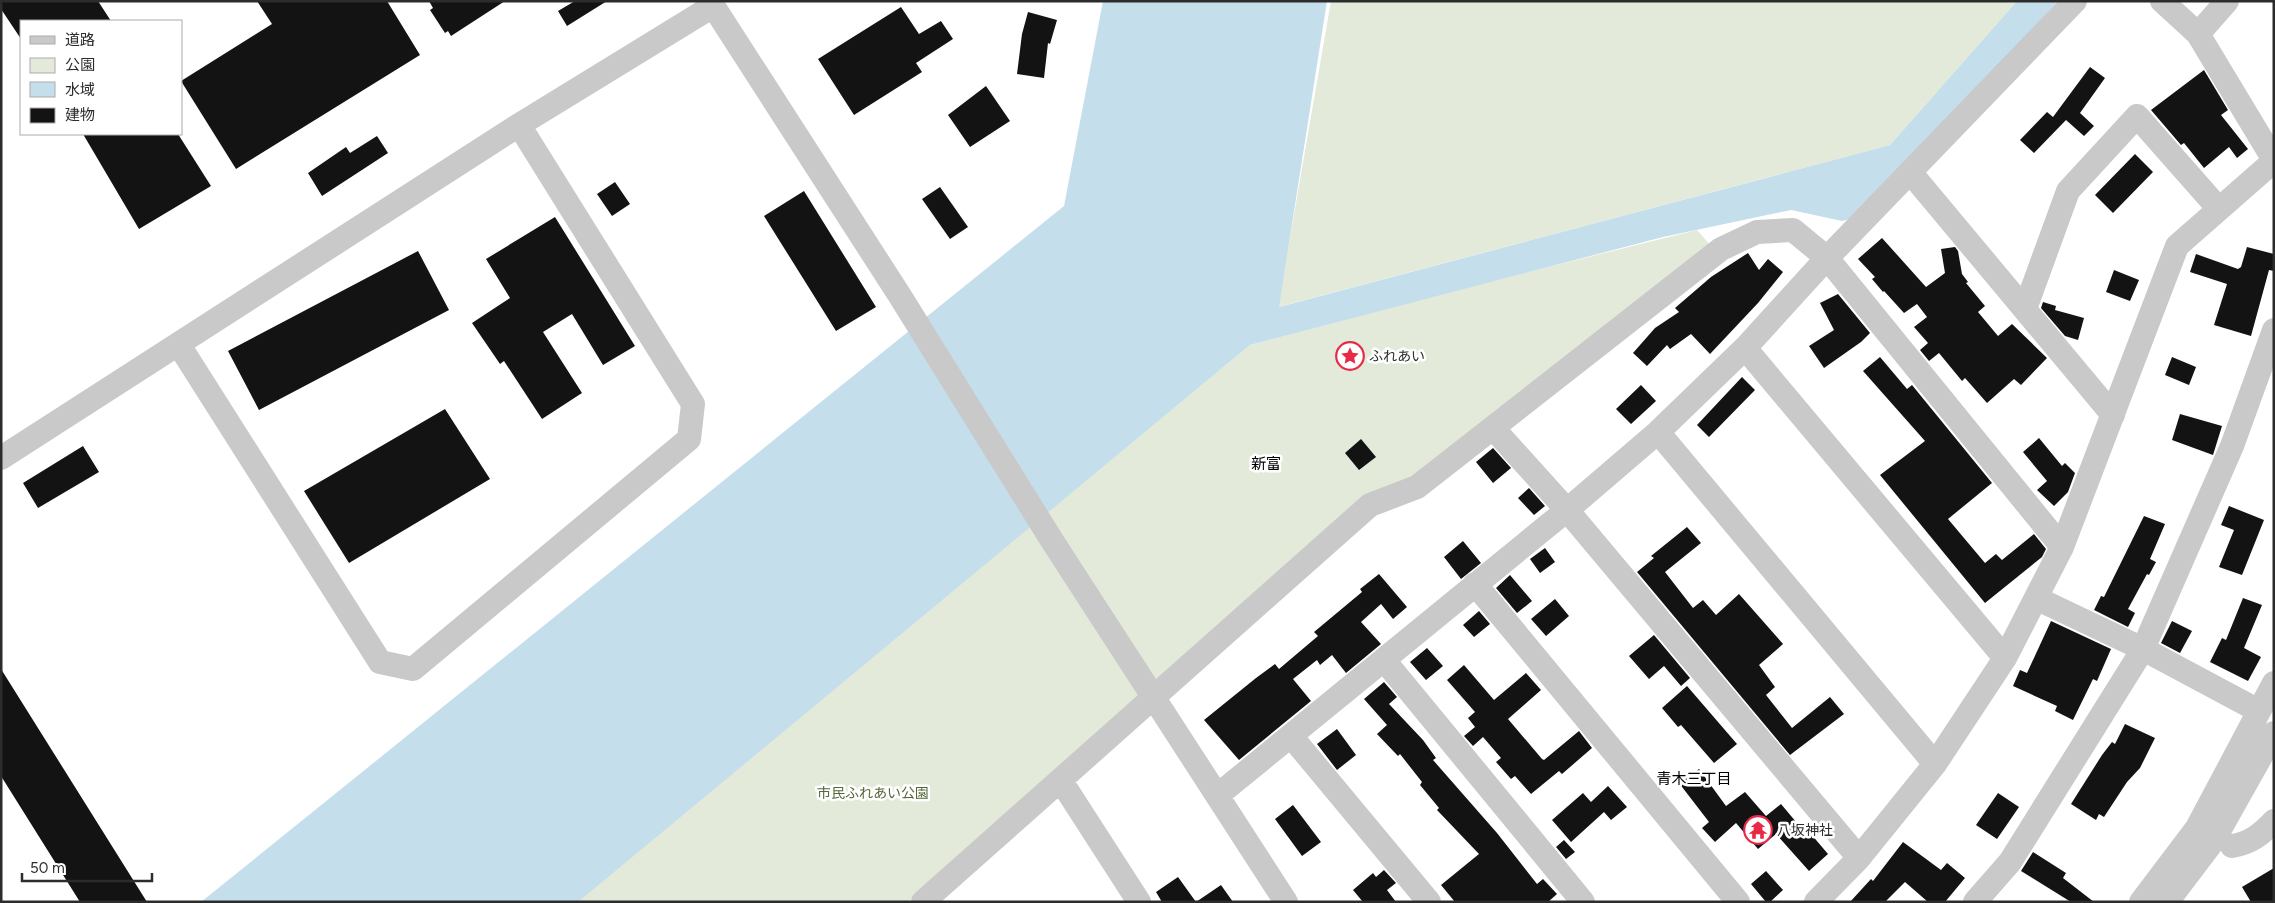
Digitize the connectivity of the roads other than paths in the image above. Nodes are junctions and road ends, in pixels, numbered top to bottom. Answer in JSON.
{"nodes":[{"id":1,"x":2075,"y":1,"type":"edge"},
{"id":2,"x":2162,"y":1,"type":"edge"},
{"id":3,"x":2227,"y":1,"type":"edge"},
{"id":4,"x":712,"y":3,"type":"edge"},
{"id":5,"x":2198,"y":34,"type":"junction"},
{"id":6,"x":519,"y":125,"type":"junction"},
{"id":7,"x":2274,"y":160,"type":"edge"},
{"id":8,"x":1910,"y":172,"type":"junction"},
{"id":9,"x":2220,"y":209,"type":"junction"},
{"id":10,"x":1827,"y":258,"type":"junction"},
{"id":11,"x":2025,"y":310,"type":"junction"},
{"id":12,"x":2274,"y":330,"type":"edge"},
{"id":13,"x":179,"y":345,"type":"junction"},
{"id":14,"x":1745,"y":348,"type":"junction"},
{"id":15,"x":2113,"y":416,"type":"junction"},
{"id":16,"x":1493,"y":428,"type":"junction"},
{"id":17,"x":1658,"y":432,"type":"junction"},
{"id":18,"x":1,"y":458,"type":"edge"},
{"id":19,"x":1567,"y":510,"type":"junction"},
{"id":20,"x":2062,"y":547,"type":"junction"},
{"id":21,"x":1475,"y":584,"type":"junction"},
{"id":22,"x":2036,"y":598,"type":"junction"},
{"id":23,"x":2143,"y":649,"type":"junction"},
{"id":24,"x":2004,"y":658,"type":"junction"},
{"id":25,"x":1384,"y":660,"type":"junction"},
{"id":26,"x":2274,"y":683,"type":"edge"},
{"id":27,"x":1154,"y":697,"type":"junction"},
{"id":28,"x":2259,"y":711,"type":"junction"},
{"id":29,"x":2274,"y":733,"type":"edge"},
{"id":30,"x":1291,"y":736,"type":"junction"},
{"id":31,"x":1935,"y":764,"type":"junction"},
{"id":32,"x":1061,"y":781,"type":"junction"},
{"id":33,"x":1218,"y":795,"type":"junction"},
{"id":34,"x":2274,"y":821,"type":"edge"},
{"id":35,"x":2232,"y":846,"type":"dead end"},
{"id":36,"x":1859,"y":858,"type":"junction"},
{"id":37,"x":1130,"y":898,"type":"edge"},
{"id":38,"x":923,"y":902,"type":"edge"},
{"id":39,"x":1286,"y":902,"type":"edge"},
{"id":40,"x":1429,"y":902,"type":"edge"},
{"id":41,"x":1583,"y":902,"type":"edge"},
{"id":42,"x":1738,"y":902,"type":"edge"},
{"id":43,"x":1816,"y":902,"type":"edge"},
{"id":44,"x":1975,"y":902,"type":"edge"},
{"id":45,"x":2141,"y":902,"type":"edge"},
{"id":46,"x":2167,"y":902,"type":"edge"}],
"edges":[{"from":1,"to":8,"type":"street"},
{"from":2,"to":5,"type":"street"},
{"from":3,"to":5,"type":"street"},
{"from":4,"to":6,"type":"street"},
{"from":4,"to":27,"type":"street"},
{"from":5,"to":7,"type":"street"},
{"from":6,"to":13,"type":"street"},
{"from":6,"to":13,"type":"street"},
{"from":7,"to":9,"type":"street"},
{"from":8,"to":10,"type":"street"},
{"from":8,"to":11,"type":"street"},
{"from":9,"to":11,"type":"street"},
{"from":9,"to":15,"type":"street"},
{"from":10,"to":14,"type":"street"},
{"from":10,"to":16,"type":"street"},
{"from":10,"to":20,"type":"street"},
{"from":11,"to":15,"type":"street"},
{"from":12,"to":23,"type":"street"},
{"from":13,"to":18,"type":"street"},
{"from":14,"to":17,"type":"street"},
{"from":14,"to":24,"type":"street"},
{"from":15,"to":20,"type":"street"},
{"from":16,"to":19,"type":"street"},
{"from":16,"to":27,"type":"street"},
{"from":17,"to":19,"type":"street"},
{"from":17,"to":31,"type":"street"},
{"from":19,"to":21,"type":"street"},
{"from":19,"to":36,"type":"street"},
{"from":20,"to":22,"type":"street"},
{"from":21,"to":25,"type":"street"},
{"from":21,"to":42,"type":"street"},
{"from":22,"to":23,"type":"street"},
{"from":22,"to":24,"type":"street"},
{"from":23,"to":28,"type":"street"},
{"from":23,"to":44,"type":"street"},
{"from":24,"to":31,"type":"street"},
{"from":25,"to":30,"type":"street"},
{"from":25,"to":41,"type":"street"},
{"from":26,"to":28,"type":"street"},
{"from":27,"to":32,"type":"street"},
{"from":27,"to":33,"type":"street"},
{"from":28,"to":45,"type":"street"},
{"from":29,"to":46,"type":"street"},
{"from":30,"to":33,"type":"street"},
{"from":30,"to":40,"type":"street"},
{"from":31,"to":36,"type":"street"},
{"from":32,"to":37,"type":"street"},
{"from":32,"to":38,"type":"street"},
{"from":33,"to":39,"type":"street"},
{"from":34,"to":35,"type":"street"},
{"from":36,"to":43,"type":"street"}]}
